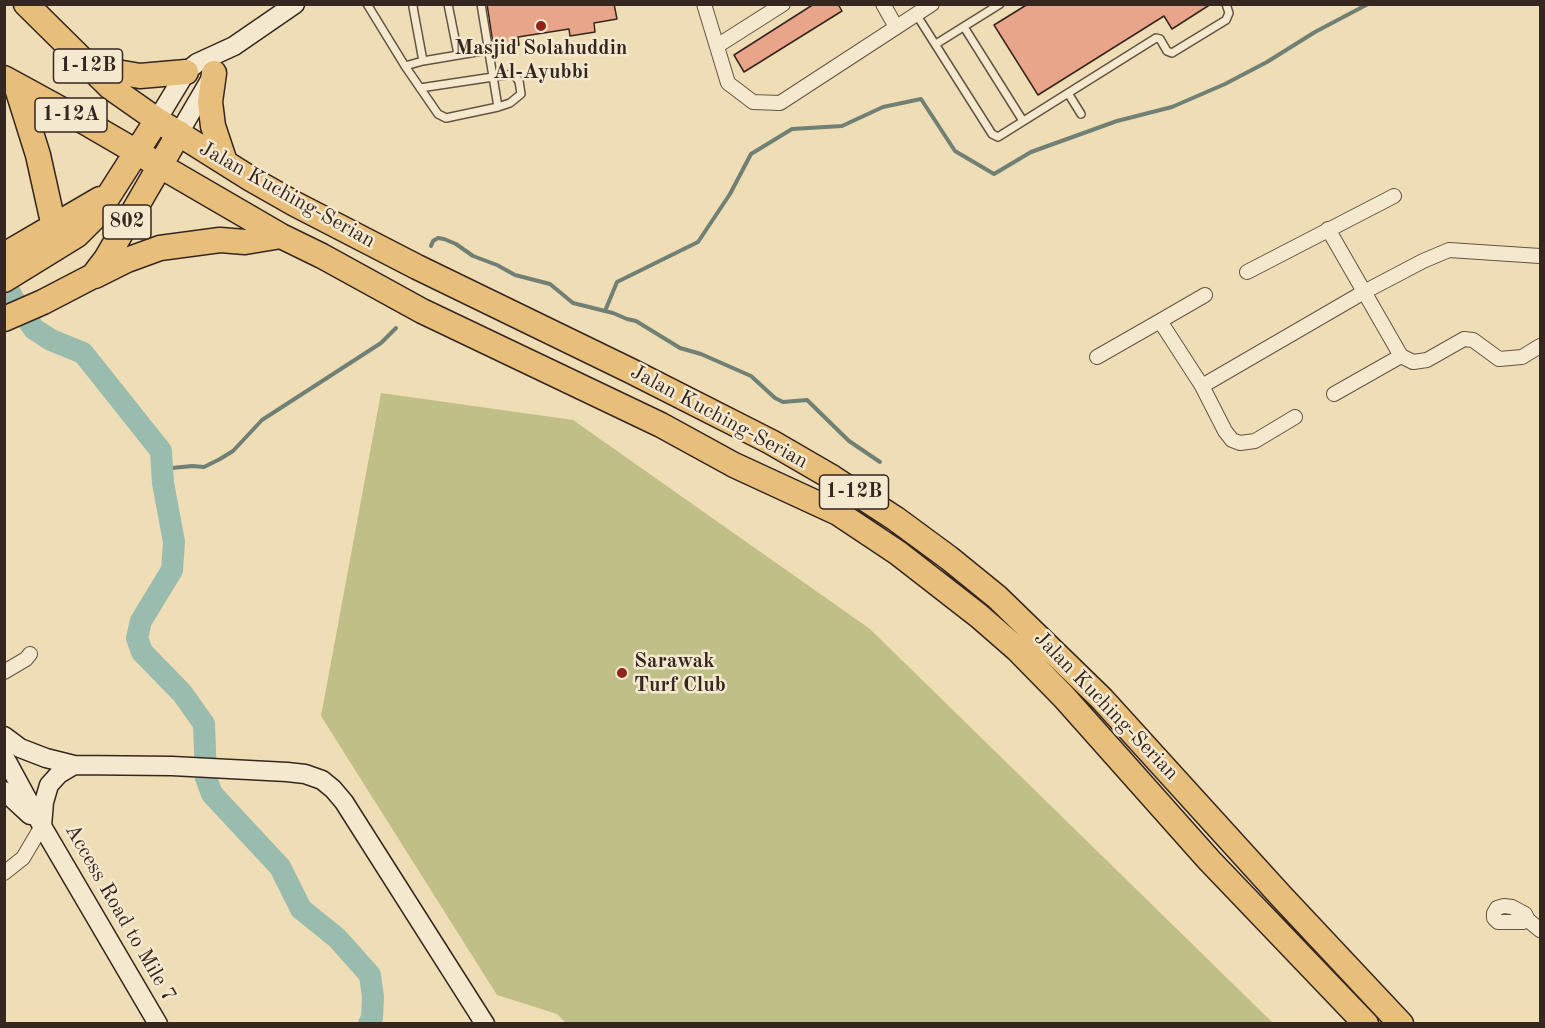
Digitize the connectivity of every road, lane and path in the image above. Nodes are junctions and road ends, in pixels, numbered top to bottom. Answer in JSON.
{"nodes":[{"id":1,"x":26,"y":4,"type":"edge"},
{"id":2,"x":295,"y":4,"type":"edge"},
{"id":3,"x":366,"y":4,"type":"edge"},
{"id":4,"x":414,"y":4,"type":"edge"},
{"id":5,"x":448,"y":4,"type":"edge"},
{"id":6,"x":481,"y":4,"type":"edge"},
{"id":7,"x":704,"y":4,"type":"edge"},
{"id":8,"x":783,"y":4,"type":"edge"},
{"id":9,"x":883,"y":4,"type":"edge"},
{"id":10,"x":932,"y":4,"type":"edge"},
{"id":11,"x":1000,"y":4,"type":"edge"},
{"id":12,"x":1226,"y":4,"type":"edge"},
{"id":13,"x":916,"y":14,"type":"junction"},
{"id":14,"x":896,"y":27,"type":"junction"},
{"id":15,"x":964,"y":27,"type":"junction"},
{"id":16,"x":936,"y":44,"type":"junction"},
{"id":17,"x":234,"y":46,"type":"junction"},
{"id":18,"x":717,"y":46,"type":"junction"},
{"id":19,"x":488,"y":50,"type":"junction"},
{"id":20,"x":458,"y":54,"type":"junction"},
{"id":21,"x":423,"y":61,"type":"junction"},
{"id":22,"x":405,"y":66,"type":"junction"},
{"id":23,"x":88,"y":67,"type":"junction"},
{"id":24,"x":186,"y":72,"type":"junction"},
{"id":25,"x":214,"y":73,"type":"junction"},
{"id":26,"x":492,"y":76,"type":"junction"},
{"id":27,"x":10,"y":82,"type":"edge"},
{"id":28,"x":420,"y":88,"type":"junction"},
{"id":29,"x":1068,"y":93,"type":"junction"},
{"id":30,"x":498,"y":106,"type":"junction"},
{"id":31,"x":1081,"y":114,"type":"dead end"},
{"id":32,"x":157,"y":120,"type":"junction"},
{"id":33,"x":1023,"y":121,"type":"junction"},
{"id":34,"x":179,"y":133,"type":"junction"},
{"id":35,"x":136,"y":153,"type":"junction"},
{"id":36,"x":225,"y":162,"type":"junction"},
{"id":37,"x":159,"y":167,"type":"junction"},
{"id":38,"x":112,"y":192,"type":"junction"},
{"id":39,"x":1394,"y":196,"type":"dead end"},
{"id":40,"x":54,"y":227,"type":"junction"},
{"id":41,"x":1328,"y":230,"type":"junction"},
{"id":42,"x":281,"y":236,"type":"junction"},
{"id":43,"x":18,"y":256,"type":"edge"},
{"id":44,"x":1540,"y":256,"type":"edge"},
{"id":45,"x":1247,"y":272,"type":"dead end"},
{"id":46,"x":93,"y":276,"type":"junction"},
{"id":47,"x":4,"y":280,"type":"edge"},
{"id":48,"x":1364,"y":292,"type":"junction"},
{"id":49,"x":1205,"y":295,"type":"dead end"},
{"id":50,"x":4,"y":319,"type":"edge"},
{"id":51,"x":1160,"y":321,"type":"junction"},
{"id":52,"x":1540,"y":346,"type":"edge"},
{"id":53,"x":1401,"y":356,"type":"junction"},
{"id":54,"x":1097,"y":357,"type":"dead end"},
{"id":55,"x":1202,"y":386,"type":"junction"},
{"id":56,"x":1334,"y":394,"type":"dead end"},
{"id":57,"x":1295,"y":417,"type":"dead end"},
{"id":58,"x":30,"y":654,"type":"dead end"},
{"id":59,"x":4,"y":672,"type":"edge"},
{"id":60,"x":4,"y":736,"type":"edge"},
{"id":61,"x":4,"y":756,"type":"edge"},
{"id":62,"x":74,"y":765,"type":"junction"},
{"id":63,"x":4,"y":791,"type":"edge"},
{"id":64,"x":42,"y":826,"type":"junction"},
{"id":65,"x":4,"y":873,"type":"edge"},
{"id":66,"x":1528,"y":920,"type":"dead end"},
{"id":67,"x":1540,"y":930,"type":"edge"},
{"id":68,"x":158,"y":1023,"type":"edge"},
{"id":69,"x":484,"y":1023,"type":"edge"},
{"id":70,"x":1366,"y":1023,"type":"edge"},
{"id":71,"x":1401,"y":1023,"type":"edge"}],
"edges":[{"from":1,"to":23,"type":"highway","name":"Jalan Kuching-Serian","number":"1-12B"},
{"from":2,"to":17,"type":"street"},
{"from":3,"to":22,"type":"lane"},
{"from":4,"to":21,"type":"lane"},
{"from":5,"to":20,"type":"lane"},
{"from":6,"to":19,"type":"lane"},
{"from":7,"to":18,"type":"street"},
{"from":8,"to":18,"type":"street"},
{"from":9,"to":14,"type":"street"},
{"from":10,"to":13,"type":"street"},
{"from":11,"to":15,"type":"lane"},
{"from":12,"to":29,"type":"lane"},
{"from":13,"to":14,"type":"street"},
{"from":13,"to":16,"type":"lane"},
{"from":14,"to":18,"type":"street"},
{"from":15,"to":16,"type":"lane"},
{"from":15,"to":33,"type":"lane"},
{"from":16,"to":33,"type":"lane"},
{"from":17,"to":24,"type":"street"},
{"from":17,"to":25,"type":"street"},
{"from":19,"to":20,"type":"lane"},
{"from":19,"to":26,"type":"lane"},
{"from":20,"to":21,"type":"lane"},
{"from":21,"to":22,"type":"lane"},
{"from":22,"to":28,"type":"lane"},
{"from":23,"to":24,"type":"highway"},
{"from":23,"to":32,"type":"highway","name":"Jalan Kuching-Serian","number":"1-12B"},
{"from":24,"to":32,"type":"street"},
{"from":25,"to":34,"type":"street"},
{"from":25,"to":36,"type":"highway"},
{"from":26,"to":28,"type":"lane"},
{"from":26,"to":30,"type":"lane"},
{"from":26,"to":30,"type":"lane"},
{"from":27,"to":35,"type":"highway","name":"Jalan Kuching-Serian","number":"1-12A"},
{"from":27,"to":40,"type":"highway"},
{"from":28,"to":30,"type":"lane"},
{"from":29,"to":31,"type":"lane"},
{"from":29,"to":33,"type":"lane"},
{"from":32,"to":34,"type":"highway","name":"Jalan Kuching-Serian","number":"1-12B"},
{"from":32,"to":35,"type":"highway","number":"802"},
{"from":34,"to":36,"type":"highway","name":"Jalan Kuching-Serian","number":"1-12B"},
{"from":34,"to":37,"type":"highway","number":"802"},
{"from":35,"to":37,"type":"highway","name":"Jalan Kuching-Serian","number":"1-12A"},
{"from":35,"to":38,"type":"highway","number":"802"},
{"from":36,"to":71,"type":"highway","name":"Jalan Kuching-Serian","number":"1-12B"},
{"from":37,"to":42,"type":"highway","name":"Jalan Kuching-Serian","number":"1-12A"},
{"from":37,"to":46,"type":"highway","number":"802"},
{"from":38,"to":40,"type":"highway","number":"802"},
{"from":38,"to":43,"type":"highway","number":"802"},
{"from":39,"to":41,"type":"street"},
{"from":40,"to":43,"type":"highway","number":"802"},
{"from":41,"to":45,"type":"street"},
{"from":41,"to":48,"type":"street"},
{"from":42,"to":46,"type":"highway"},
{"from":42,"to":70,"type":"highway","name":"Jalan Kuching-Serian","number":"1-12A"},
{"from":43,"to":47,"type":"highway","number":"802"},
{"from":44,"to":48,"type":"street"},
{"from":46,"to":50,"type":"highway","number":"802"},
{"from":48,"to":53,"type":"street"},
{"from":48,"to":55,"type":"street"},
{"from":49,"to":51,"type":"street"},
{"from":51,"to":54,"type":"street"},
{"from":51,"to":55,"type":"street"},
{"from":52,"to":53,"type":"street"},
{"from":53,"to":56,"type":"street"},
{"from":55,"to":57,"type":"street"},
{"from":58,"to":59,"type":"street"},
{"from":60,"to":62,"type":"street"},
{"from":61,"to":64,"type":"street"},
{"from":62,"to":64,"type":"street"},
{"from":62,"to":69,"type":"street"},
{"from":63,"to":64,"type":"street"},
{"from":64,"to":65,"type":"street"},
{"from":64,"to":68,"type":"street","name":"Access Road to Mile 7"},
{"from":66,"to":67,"type":"street"}]}
